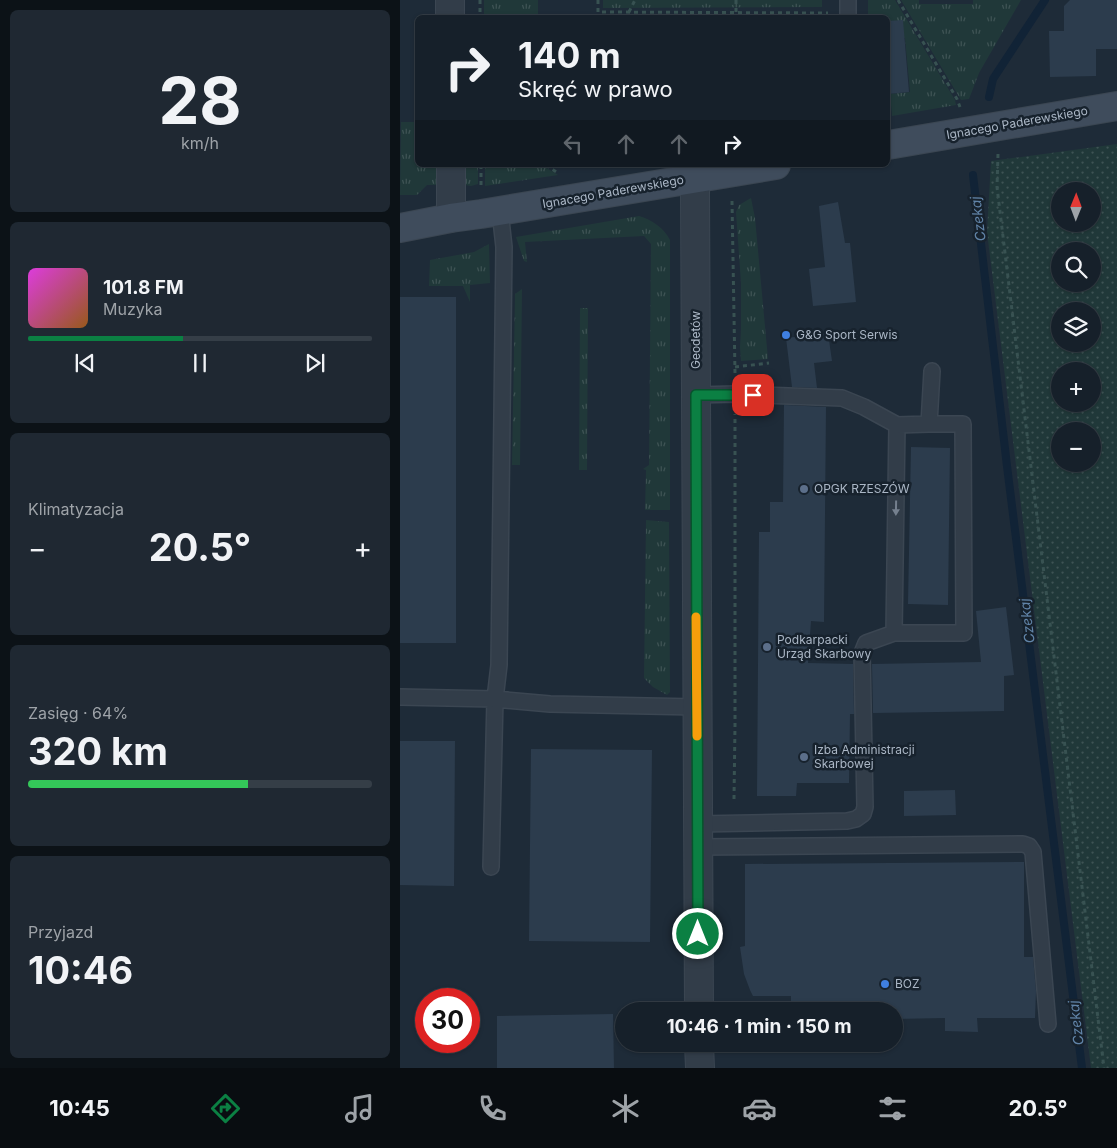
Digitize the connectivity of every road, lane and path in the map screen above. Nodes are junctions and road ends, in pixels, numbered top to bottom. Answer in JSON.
{"nodes":[{"id":1,"x":450,"y":0,"type":"edge"},
{"id":2,"x":480,"y":0,"type":"edge"},
{"id":3,"x":598,"y":0,"type":"edge"},
{"id":4,"x":635,"y":0,"type":"edge"},
{"id":5,"x":736,"y":0,"type":"edge"},
{"id":6,"x":898,"y":0,"type":"edge"},
{"id":7,"x":848,"y":10,"type":"edge"},
{"id":8,"x":629,"y":12,"type":"junction"},
{"id":9,"x":736,"y":12,"type":"junction"},
{"id":10,"x":450,"y":15,"type":"edge"},
{"id":11,"x":480,"y":15,"type":"edge"},
{"id":12,"x":810,"y":15,"type":"edge"},
{"id":13,"x":1117,"y":106,"type":"edge"},
{"id":14,"x":999,"y":126,"type":"junction"},
{"id":15,"x":968,"y":131,"type":"junction"},
{"id":16,"x":890,"y":145,"type":"edge"},
{"id":17,"x":451,"y":167,"type":"edge"},
{"id":18,"x":481,"y":167,"type":"edge"},
{"id":19,"x":763,"y":167,"type":"edge"},
{"id":20,"x":693,"y":178,"type":"junction"},
{"id":21,"x":481,"y":191,"type":"dead end"},
{"id":22,"x":732,"y":201,"type":"dead end"},
{"id":23,"x":500,"y":211,"type":"junction"},
{"id":24,"x":400,"y":217,"type":"edge"},
{"id":25,"x":451,"y":218,"type":"junction"},
{"id":26,"x":400,"y":228,"type":"edge"},
{"id":27,"x":769,"y":363,"type":"dead end"},
{"id":28,"x":734,"y":366,"type":"junction"},
{"id":29,"x":932,"y":371,"type":"dead end"},
{"id":30,"x":735,"y":394,"type":"junction"},
{"id":31,"x":696,"y":395,"type":"junction"},
{"id":32,"x":929,"y":424,"type":"junction"},
{"id":33,"x":897,"y":425,"type":"junction"},
{"id":34,"x":894,"y":633,"type":"junction"},
{"id":35,"x":400,"y":696,"type":"edge"},
{"id":36,"x":494,"y":699,"type":"junction"},
{"id":37,"x":697,"y":707,"type":"junction"},
{"id":38,"x":734,"y":799,"type":"dead end"},
{"id":39,"x":698,"y":835,"type":"junction"},
{"id":40,"x":491,"y":867,"type":"dead end"},
{"id":41,"x":699,"y":1002,"type":"edge"},
{"id":42,"x":1048,"y":1024,"type":"dead end"},
{"id":43,"x":699,"y":1052,"type":"edge"},
{"id":44,"x":700,"y":1068,"type":"edge"},
{"id":45,"x":1104,"y":1068,"type":"edge"}],
"edges":[{"from":1,"to":10,"type":"street"},
{"from":2,"to":11,"type":"path"},
{"from":3,"to":8,"type":"path"},
{"from":4,"to":8,"type":"path"},
{"from":5,"to":9,"type":"path"},
{"from":6,"to":15,"type":"path"},
{"from":7,"to":12,"type":"path"},
{"from":8,"to":9,"type":"path"},
{"from":9,"to":12,"type":"path"},
{"from":13,"to":14,"type":"street","name":"Ignacego Paderewskiego"},
{"from":14,"to":15,"type":"street","name":"Ignacego Paderewskiego"},
{"from":14,"to":45,"type":"path"},
{"from":15,"to":16,"type":"street","name":"Ignacego Paderewskiego"},
{"from":17,"to":25,"type":"street"},
{"from":18,"to":21,"type":"path"},
{"from":19,"to":20,"type":"street","name":"Ignacego Paderewskiego"},
{"from":20,"to":23,"type":"street","name":"Ignacego Paderewskiego"},
{"from":20,"to":31,"type":"street","name":"Geodetów"},
{"from":22,"to":28,"type":"path"},
{"from":23,"to":25,"type":"street","name":"Ignacego Paderewskiego"},
{"from":23,"to":36,"type":"lane"},
{"from":24,"to":25,"type":"street","name":"Ignacego Paderewskiego"},
{"from":25,"to":26,"type":"street","name":"Ignacego Paderewskiego"},
{"from":27,"to":28,"type":"path"},
{"from":28,"to":30,"type":"path"},
{"from":29,"to":32,"type":"lane"},
{"from":30,"to":31,"type":"lane"},
{"from":30,"to":33,"type":"lane"},
{"from":30,"to":38,"type":"path"},
{"from":31,"to":37,"type":"street","name":"Geodetów"},
{"from":32,"to":33,"type":"lane"},
{"from":32,"to":34,"type":"lane"},
{"from":33,"to":34,"type":"lane","one_way":true},
{"from":34,"to":39,"type":"lane"},
{"from":35,"to":36,"type":"lane"},
{"from":36,"to":37,"type":"lane"},
{"from":36,"to":40,"type":"lane"},
{"from":37,"to":39,"type":"street","name":"Geodetów"},
{"from":39,"to":41,"type":"street","name":"Geodetów"},
{"from":39,"to":42,"type":"lane"},
{"from":43,"to":44,"type":"street"}]}
